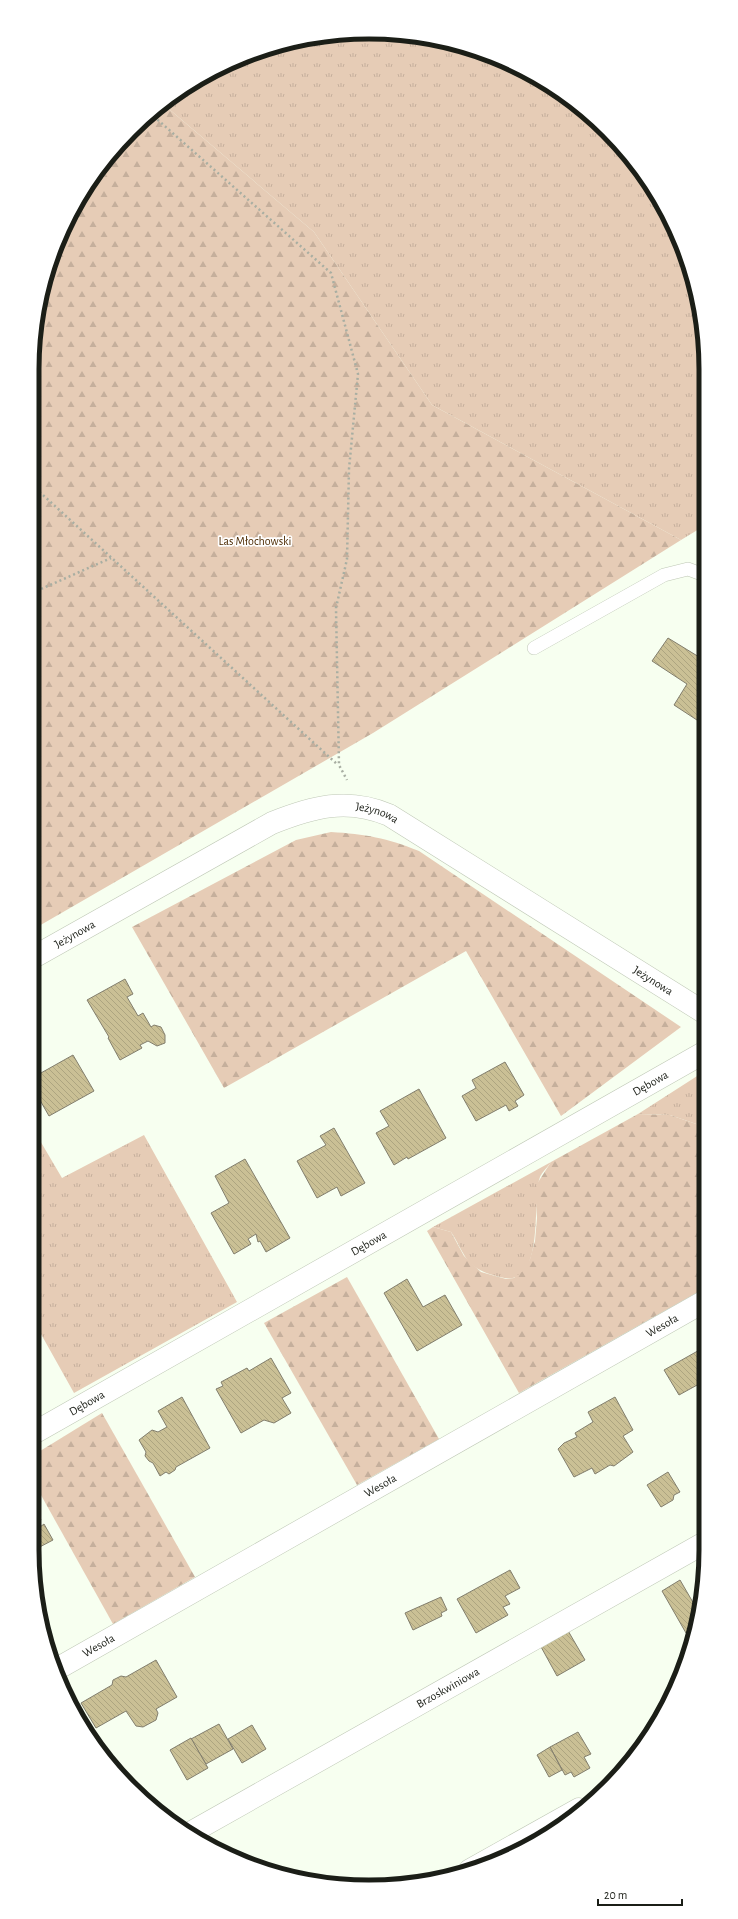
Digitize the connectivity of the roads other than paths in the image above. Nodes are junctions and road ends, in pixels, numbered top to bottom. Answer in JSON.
{"nodes":[{"id":1,"x":699,"y":573,"type":"edge"},
{"id":2,"x":534,"y":648,"type":"dead end"},
{"id":3,"x":39,"y":954,"type":"edge"},
{"id":4,"x":699,"y":1009,"type":"edge"},
{"id":5,"x":699,"y":1055,"type":"edge"},
{"id":6,"x":699,"y":1304,"type":"edge"},
{"id":7,"x":39,"y":1430,"type":"edge"},
{"id":8,"x":699,"y":1546,"type":"edge"},
{"id":9,"x":61,"y":1667,"type":"edge"},
{"id":10,"x":551,"y":1825,"type":"edge"},
{"id":11,"x":195,"y":1830,"type":"edge"},
{"id":12,"x":504,"y":1851,"type":"edge"}],
"edges":[{"from":1,"to":2,"type":"lane"},
{"from":3,"to":4,"type":"street","name":"Jeżynowa"},
{"from":5,"to":7,"type":"street","name":"Dębowa"},
{"from":6,"to":9,"type":"street","name":"Wesoła"},
{"from":8,"to":11,"type":"street","name":"Brzoskwiniowa"},
{"from":10,"to":12,"type":"street"}]}
